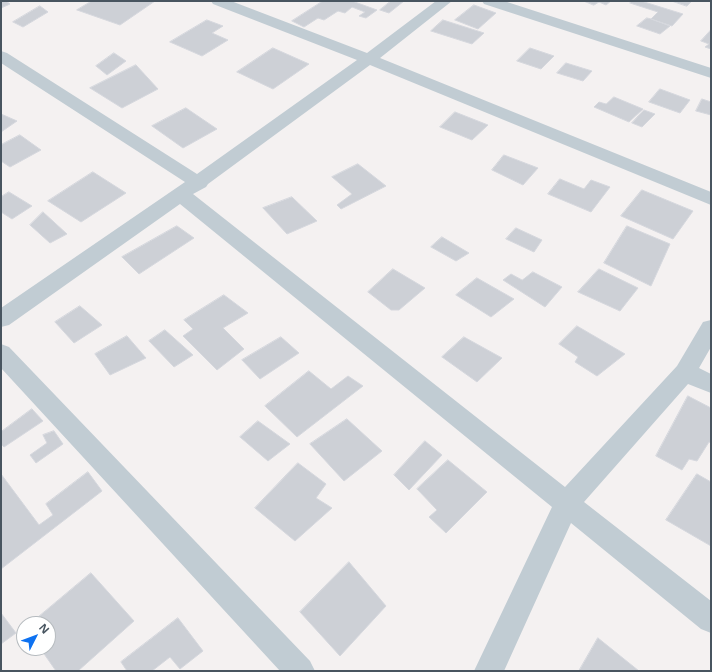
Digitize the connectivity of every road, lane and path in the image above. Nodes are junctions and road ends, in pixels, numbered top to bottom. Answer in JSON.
{"nodes":[{"id":1,"x":218,"y":1,"type":"edge"},
{"id":2,"x":445,"y":1,"type":"edge"},
{"id":3,"x":488,"y":1,"type":"edge"},
{"id":4,"x":1,"y":56,"type":"edge"},
{"id":5,"x":369,"y":59,"type":"junction"},
{"id":6,"x":711,"y":73,"type":"edge"},
{"id":7,"x":190,"y":189,"type":"junction"},
{"id":8,"x":711,"y":199,"type":"edge"},
{"id":9,"x":1,"y":319,"type":"edge"},
{"id":10,"x":711,"y":328,"type":"edge"},
{"id":11,"x":1,"y":354,"type":"edge"},
{"id":12,"x":685,"y":372,"type":"junction"},
{"id":13,"x":711,"y":384,"type":"edge"},
{"id":14,"x":568,"y":503,"type":"junction"},
{"id":15,"x":711,"y":619,"type":"edge"},
{"id":16,"x":300,"y":671,"type":"edge"},
{"id":17,"x":489,"y":671,"type":"edge"}],
"edges":[{"from":1,"to":5,"type":"street"},
{"from":2,"to":5,"type":"street"},
{"from":3,"to":6,"type":"street"},
{"from":4,"to":7,"type":"street"},
{"from":5,"to":7,"type":"street"},
{"from":5,"to":8,"type":"street"},
{"from":7,"to":9,"type":"street"},
{"from":7,"to":14,"type":"street"},
{"from":10,"to":12,"type":"street"},
{"from":11,"to":16,"type":"street"},
{"from":12,"to":13,"type":"street"},
{"from":12,"to":14,"type":"street"},
{"from":14,"to":15,"type":"street"},
{"from":14,"to":17,"type":"street"}]}
